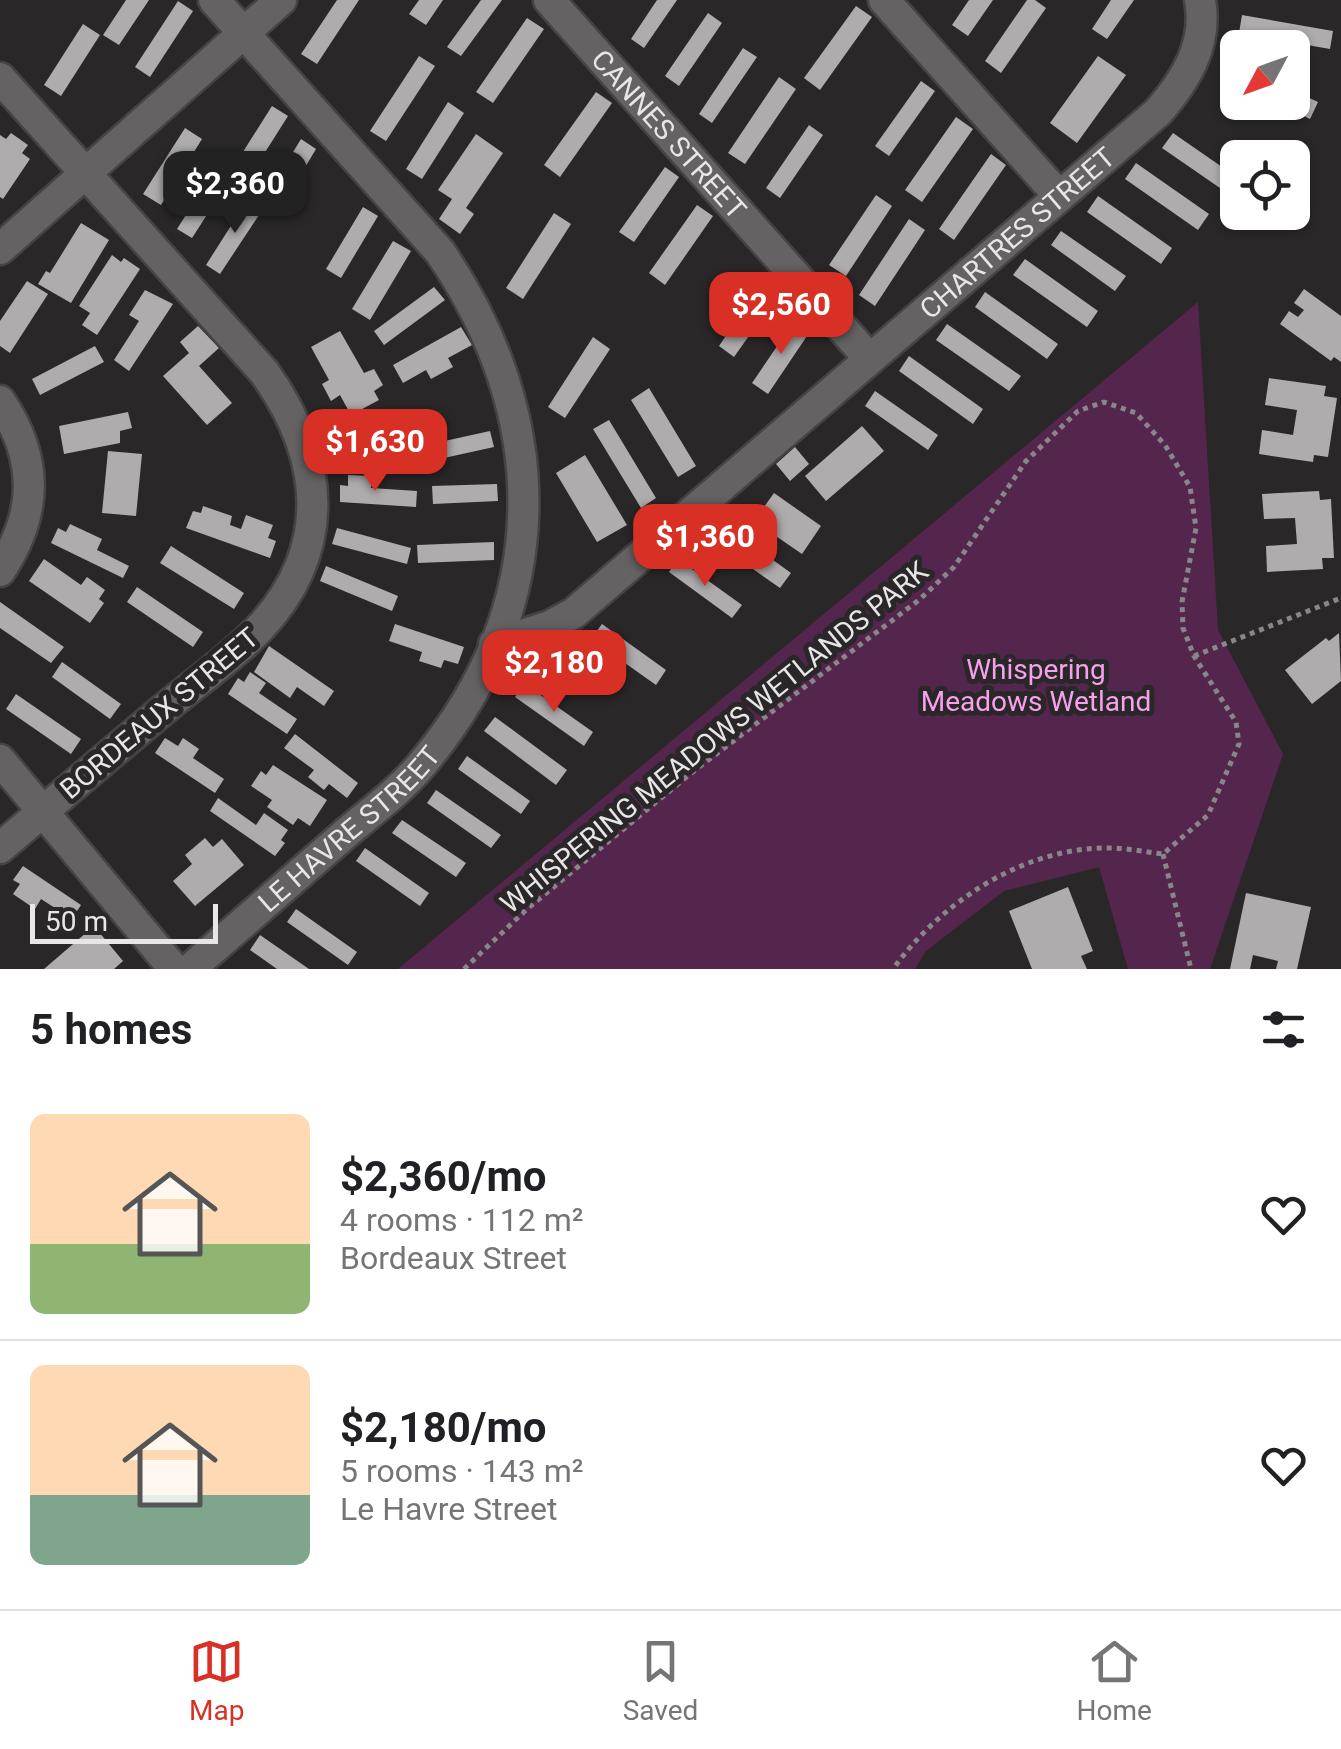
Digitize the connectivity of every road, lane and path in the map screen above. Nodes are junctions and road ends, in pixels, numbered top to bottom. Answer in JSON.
{"nodes":[{"id":1,"x":214,"y":0,"type":"edge"},
{"id":2,"x":281,"y":0,"type":"edge"},
{"id":3,"x":549,"y":0,"type":"edge"},
{"id":4,"x":884,"y":0,"type":"edge"},
{"id":5,"x":1200,"y":0,"type":"edge"},
{"id":6,"x":244,"y":33,"type":"junction"},
{"id":7,"x":0,"y":78,"type":"edge"},
{"id":8,"x":86,"y":172,"type":"junction"},
{"id":9,"x":1059,"y":196,"type":"junction"},
{"id":10,"x":0,"y":249,"type":"edge"},
{"id":11,"x":869,"y":358,"type":"junction"},
{"id":12,"x":0,"y":401,"type":"edge"},
{"id":13,"x":0,"y":571,"type":"edge"},
{"id":14,"x":1341,"y":598,"type":"edge"},
{"id":15,"x":494,"y":644,"type":"junction"},
{"id":16,"x":1194,"y":656,"type":"junction"},
{"id":17,"x":0,"y":760,"type":"edge"},
{"id":18,"x":43,"y":811,"type":"junction"},
{"id":19,"x":0,"y":848,"type":"edge"},
{"id":20,"x":1163,"y":854,"type":"junction"},
{"id":21,"x":174,"y":969,"type":"edge"},
{"id":22,"x":190,"y":969,"type":"edge"},
{"id":23,"x":464,"y":969,"type":"edge"},
{"id":24,"x":893,"y":969,"type":"edge"},
{"id":25,"x":1191,"y":969,"type":"edge"}],
"edges":[{"from":1,"to":6,"type":"street","name":"LE HAVRE STREET"},
{"from":2,"to":6,"type":"street"},
{"from":3,"to":11,"type":"street","name":"CANNES STREET"},
{"from":4,"to":9,"type":"street"},
{"from":5,"to":9,"type":"street","name":"CHARTRES STREET"},
{"from":6,"to":8,"type":"street"},
{"from":6,"to":15,"type":"street","name":"LE HAVRE STREET"},
{"from":7,"to":8,"type":"street","name":"BORDEAUX STREET"},
{"from":8,"to":10,"type":"street"},
{"from":8,"to":18,"type":"street","name":"BORDEAUX STREET"},
{"from":9,"to":11,"type":"street","name":"CHARTRES STREET"},
{"from":11,"to":15,"type":"street","name":"CHARTRES STREET"},
{"from":12,"to":13,"type":"street"},
{"from":14,"to":16,"type":"path"},
{"from":15,"to":22,"type":"street","name":"LE HAVRE STREET"},
{"from":16,"to":20,"type":"path","name":"WHISPERING MEADOWS WETLANDS PARK"},
{"from":16,"to":23,"type":"path","name":"WHISPERING MEADOWS WETLANDS PARK"},
{"from":17,"to":18,"type":"street"},
{"from":18,"to":19,"type":"street","name":"BORDEAUX STREET"},
{"from":18,"to":21,"type":"street"},
{"from":20,"to":24,"type":"path"},
{"from":20,"to":25,"type":"path"}]}
